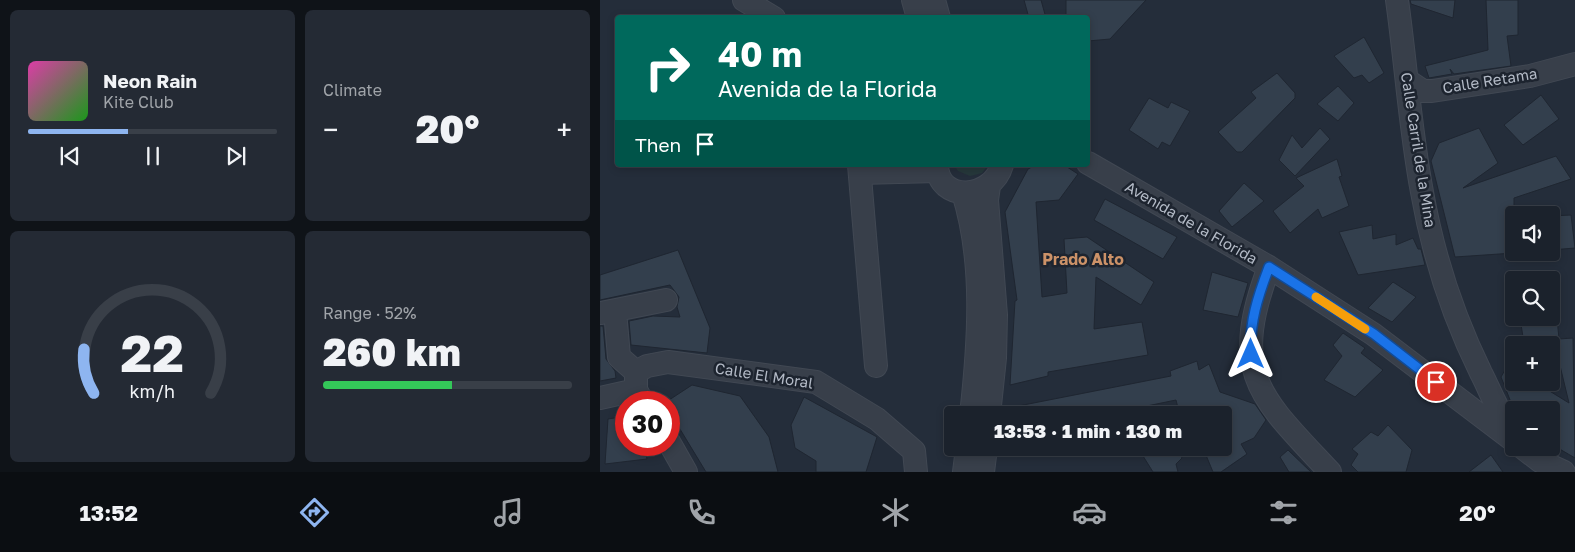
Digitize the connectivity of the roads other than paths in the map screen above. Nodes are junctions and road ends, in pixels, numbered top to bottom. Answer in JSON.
{"nodes":[{"id":1,"x":744,"y":0,"type":"edge"},
{"id":2,"x":913,"y":0,"type":"edge"},
{"id":3,"x":934,"y":0,"type":"edge"},
{"id":4,"x":1397,"y":0,"type":"edge"},
{"id":5,"x":769,"y":15,"type":"edge"},
{"id":6,"x":917,"y":15,"type":"edge"},
{"id":7,"x":938,"y":15,"type":"edge"},
{"id":8,"x":1575,"y":64,"type":"edge"},
{"id":9,"x":1408,"y":81,"type":"junction"},
{"id":10,"x":1090,"y":164,"type":"edge"},
{"id":11,"x":1001,"y":167,"type":"edge"},
{"id":12,"x":937,"y":168,"type":"edge"},
{"id":13,"x":860,"y":169,"type":"edge"},
{"id":14,"x":989,"y":186,"type":"junction"},
{"id":15,"x":963,"y":193,"type":"junction"},
{"id":16,"x":1269,"y":267,"type":"junction"},
{"id":17,"x":666,"y":300,"type":"dead end"},
{"id":18,"x":607,"y":312,"type":"edge"},
{"id":19,"x":876,"y":366,"type":"dead end"},
{"id":20,"x":639,"y":388,"type":"edge"},
{"id":21,"x":600,"y":398,"type":"edge"},
{"id":22,"x":972,"y":406,"type":"edge"},
{"id":23,"x":991,"y":406,"type":"edge"},
{"id":24,"x":1505,"y":419,"type":"edge"},
{"id":25,"x":1505,"y":434,"type":"edge"},
{"id":26,"x":677,"y":456,"type":"edge"},
{"id":27,"x":966,"y":456,"type":"edge"},
{"id":28,"x":985,"y":456,"type":"edge"},
{"id":29,"x":1540,"y":460,"type":"edge"},
{"id":30,"x":686,"y":472,"type":"edge"},
{"id":31,"x":916,"y":472,"type":"edge"},
{"id":32,"x":964,"y":472,"type":"edge"},
{"id":33,"x":983,"y":472,"type":"edge"},
{"id":34,"x":1330,"y":472,"type":"edge"},
{"id":35,"x":1564,"y":472,"type":"edge"}],
"edges":[{"from":1,"to":5,"type":"street"},
{"from":2,"to":6,"type":"street"},
{"from":3,"to":7,"type":"street"},
{"from":4,"to":9,"type":"street","name":"Calle Carril de la Mina"},
{"from":8,"to":9,"type":"street","name":"Calle Retama"},
{"from":9,"to":24,"type":"street","name":"Calle Carril de la Mina"},
{"from":10,"to":16,"type":"street","name":"Avenida de la Florida"},
{"from":11,"to":14,"type":"street"},
{"from":12,"to":13,"type":"street"},
{"from":12,"to":15,"type":"street"},
{"from":13,"to":19,"type":"street"},
{"from":14,"to":15,"type":"street"},
{"from":14,"to":23,"type":"street"},
{"from":15,"to":22,"type":"street"},
{"from":16,"to":25,"type":"street","name":"Avenida de la Florida"},
{"from":16,"to":34,"type":"street"},
{"from":17,"to":18,"type":"street"},
{"from":18,"to":20,"type":"street"},
{"from":20,"to":21,"type":"street","name":"Calle El Moral"},
{"from":20,"to":31,"type":"street","name":"Calle El Moral"},
{"from":26,"to":30,"type":"street"},
{"from":27,"to":32,"type":"street"},
{"from":28,"to":33,"type":"street"},
{"from":29,"to":35,"type":"street"}]}
